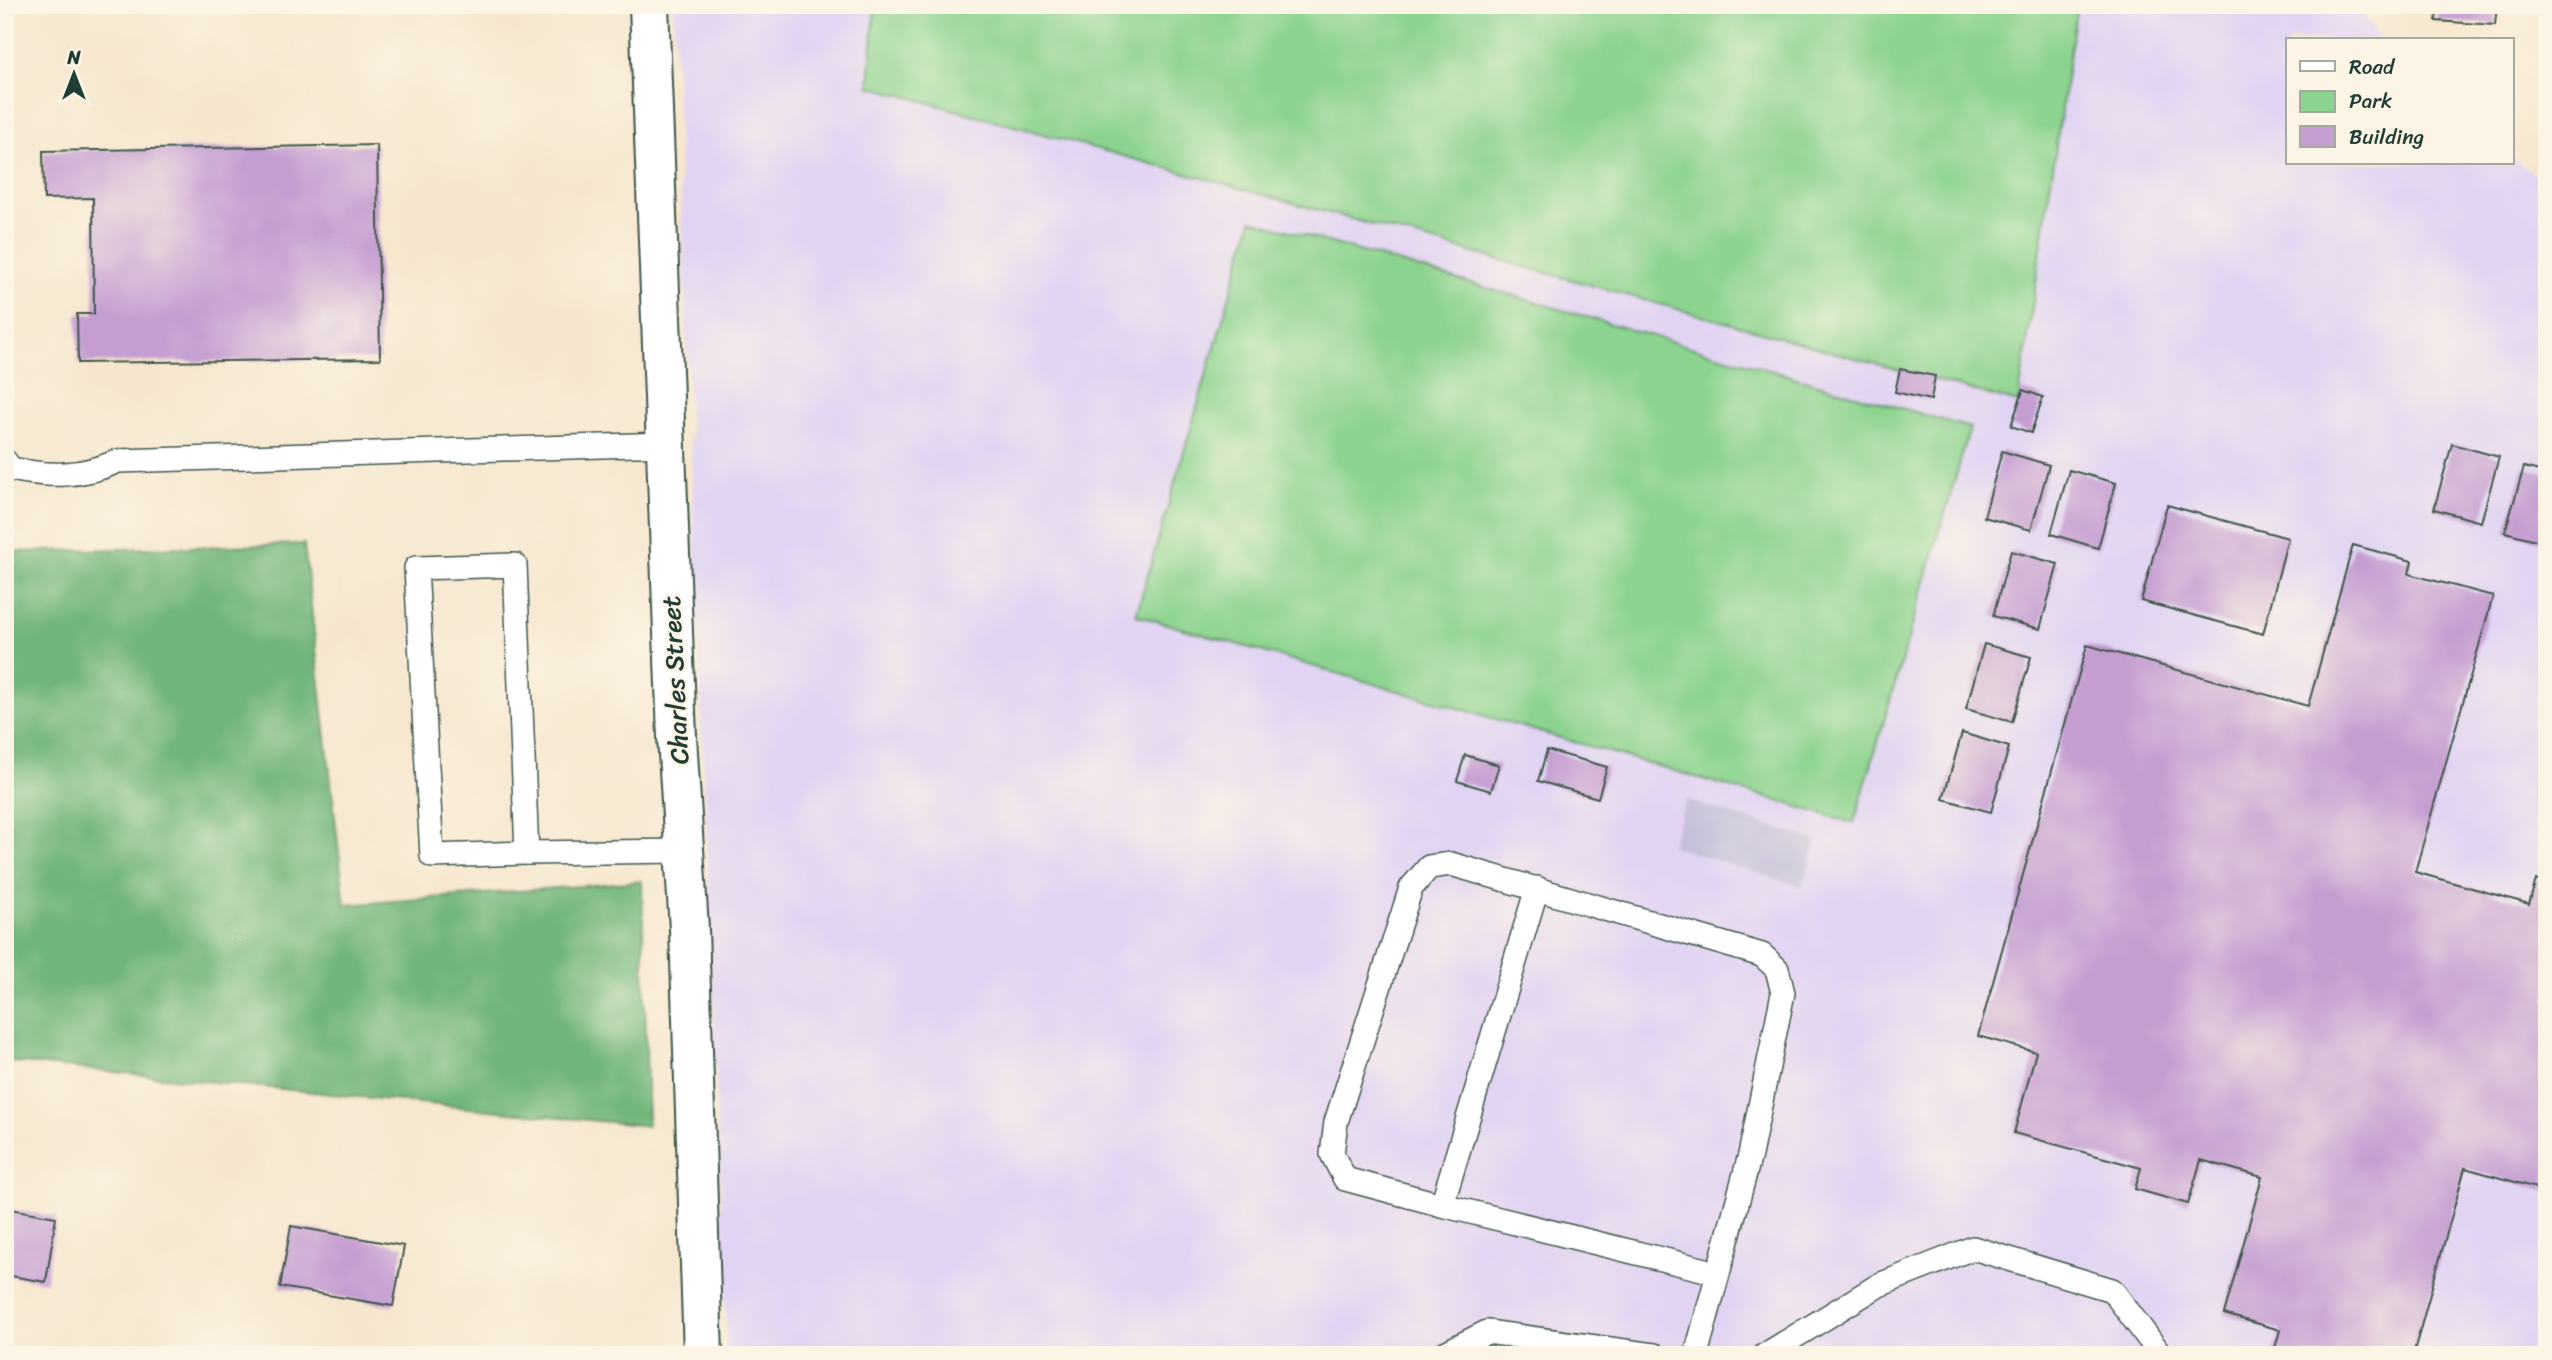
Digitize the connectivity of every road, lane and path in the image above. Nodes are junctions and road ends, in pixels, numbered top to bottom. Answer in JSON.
{"nodes":[{"id":1,"x":649,"y":5,"type":"edge"},
{"id":2,"x":666,"y":444,"type":"junction"},
{"id":3,"x":5,"y":461,"type":"edge"},
{"id":4,"x":684,"y":851,"type":"junction"},
{"id":5,"x":527,"y":853,"type":"junction"},
{"id":6,"x":1537,"y":888,"type":"junction"},
{"id":7,"x":1442,"y":1205,"type":"junction"},
{"id":8,"x":1718,"y":1273,"type":"junction"},
{"id":9,"x":702,"y":1355,"type":"edge"},
{"id":10,"x":1441,"y":1355,"type":"edge"},
{"id":11,"x":1654,"y":1355,"type":"edge"},
{"id":12,"x":1696,"y":1355,"type":"edge"},
{"id":13,"x":1765,"y":1355,"type":"edge"},
{"id":14,"x":2161,"y":1355,"type":"edge"}],
"edges":[{"from":1,"to":2,"type":"street","name":"Charles Street"},
{"from":2,"to":3,"type":"lane"},
{"from":2,"to":4,"type":"street","name":"Charles Street"},
{"from":4,"to":5,"type":"lane"},
{"from":4,"to":9,"type":"street","name":"Charles Street"},
{"from":5,"to":5,"type":"lane"},
{"from":6,"to":7,"type":"lane"},
{"from":6,"to":7,"type":"lane"},
{"from":6,"to":8,"type":"lane"},
{"from":7,"to":8,"type":"lane"},
{"from":8,"to":12,"type":"lane"},
{"from":10,"to":11,"type":"lane"},
{"from":13,"to":14,"type":"lane"}]}
